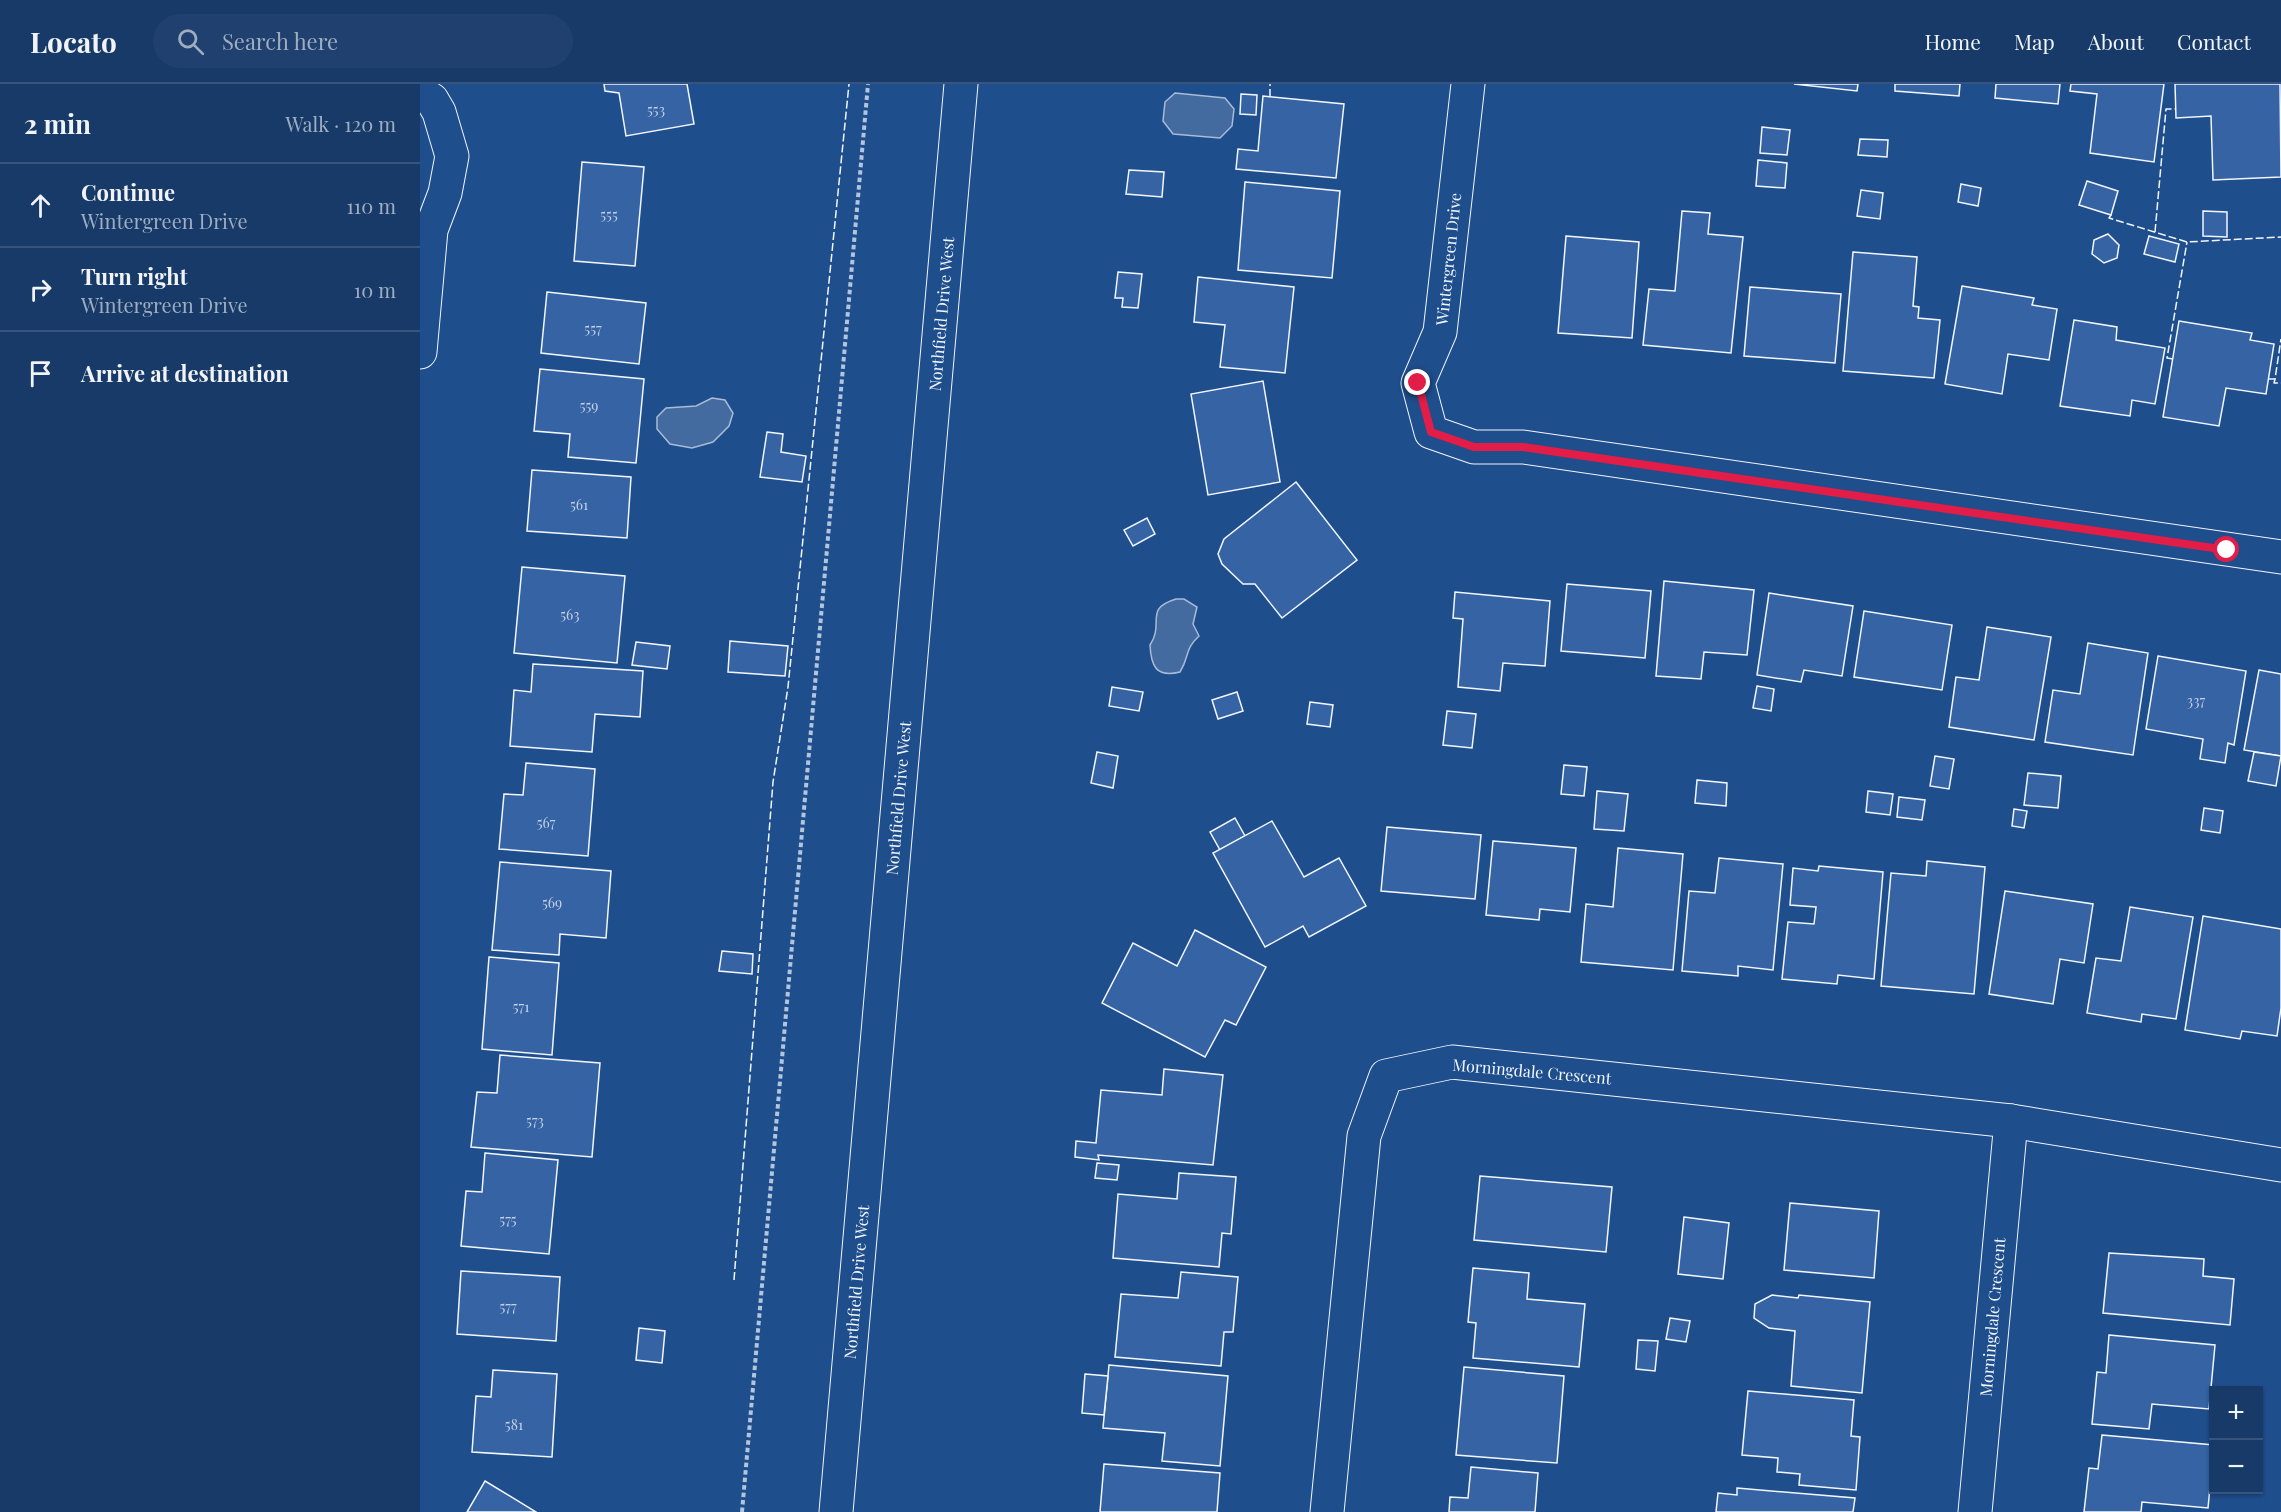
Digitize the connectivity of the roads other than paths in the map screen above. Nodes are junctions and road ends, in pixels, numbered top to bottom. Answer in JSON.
{"nodes":[{"id":1,"x":961,"y":84,"type":"edge"},
{"id":2,"x":1468,"y":84,"type":"edge"},
{"id":3,"x":420,"y":92,"type":"edge"},
{"id":4,"x":420,"y":352,"type":"edge"},
{"id":5,"x":2281,"y":557,"type":"edge"},
{"id":6,"x":2011,"y":1121,"type":"junction"},
{"id":7,"x":2281,"y":1165,"type":"edge"},
{"id":8,"x":836,"y":1512,"type":"edge"},
{"id":9,"x":1328,"y":1512,"type":"edge"},
{"id":10,"x":1975,"y":1512,"type":"edge"}],
"edges":[{"from":1,"to":8,"type":"street","name":"Northfield Drive West"},
{"from":2,"to":5,"type":"street","name":"Wintergreen Drive"},
{"from":3,"to":4,"type":"street"},
{"from":6,"to":7,"type":"street","name":"Morningdale Crescent"},
{"from":6,"to":9,"type":"street","name":"Morningdale Crescent"},
{"from":6,"to":10,"type":"street","name":"Morningdale Crescent"}]}
